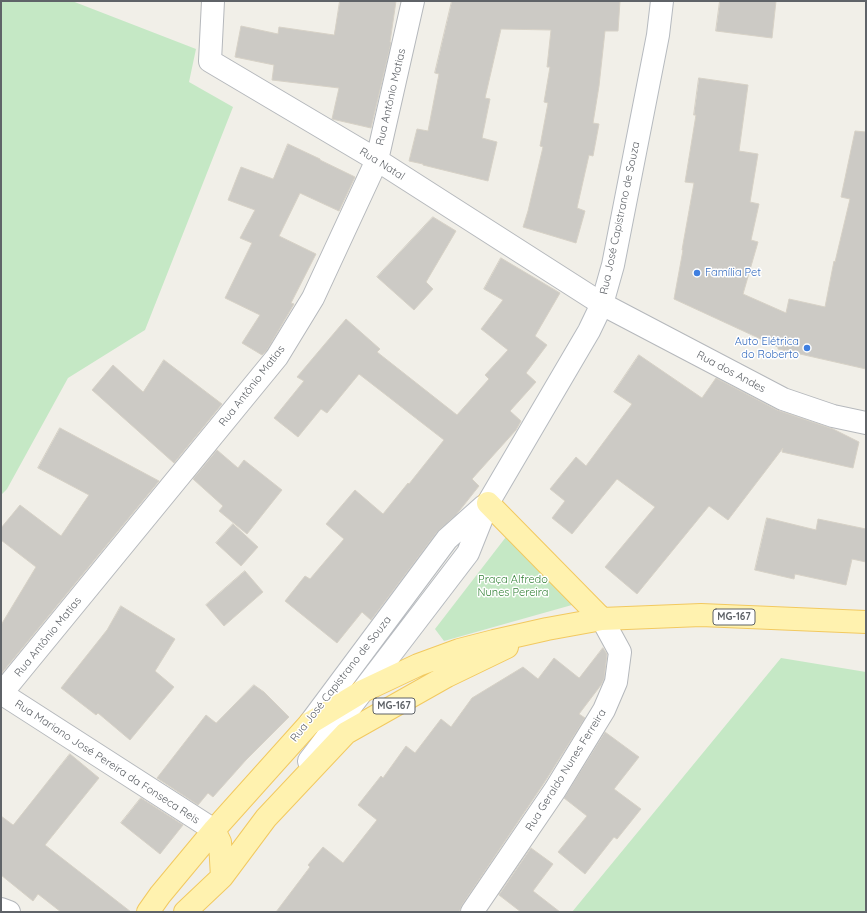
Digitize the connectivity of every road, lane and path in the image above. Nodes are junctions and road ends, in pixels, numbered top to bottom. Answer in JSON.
{"nodes":[{"id":1,"x":213,"y":1,"type":"edge"},
{"id":2,"x":413,"y":1,"type":"edge"},
{"id":3,"x":662,"y":1,"type":"edge"},
{"id":4,"x":377,"y":160,"type":"junction"},
{"id":5,"x":602,"y":304,"type":"junction"},
{"id":6,"x":866,"y":423,"type":"edge"},
{"id":7,"x":488,"y":503,"type":"junction"},
{"id":8,"x":602,"y":619,"type":"junction"},
{"id":9,"x":866,"y":622,"type":"edge"},
{"id":10,"x":547,"y":629,"type":"junction"},
{"id":11,"x":363,"y":691,"type":"junction"},
{"id":12,"x":1,"y":694,"type":"edge"},
{"id":13,"x":310,"y":723,"type":"junction"},
{"id":14,"x":266,"y":818,"type":"junction"},
{"id":15,"x":214,"y":830,"type":"junction"},
{"id":16,"x":222,"y":877,"type":"junction"},
{"id":17,"x":1,"y":909,"type":"edge"},
{"id":18,"x":9,"y":912,"type":"edge"},
{"id":19,"x":148,"y":912,"type":"edge"},
{"id":20,"x":185,"y":912,"type":"edge"},
{"id":21,"x":472,"y":912,"type":"edge"}],
"edges":[{"from":1,"to":4,"type":"street","name":"Rua Natal"},
{"from":2,"to":4,"type":"street","name":"Rua Antônio Matias"},
{"from":3,"to":5,"type":"street","name":"Rua José Capistrano de Souza"},
{"from":4,"to":5,"type":"street","name":"Rua Natal"},
{"from":4,"to":12,"type":"street","name":"Rua Antônio Matias"},
{"from":5,"to":6,"type":"street","name":"Rua dos Andes"},
{"from":5,"to":7,"type":"street","name":"Rua José Capistrano de Souza"},
{"from":7,"to":8,"type":"main road"},
{"from":7,"to":11,"type":"street","name":"Rua José Capistrano de Souza"},
{"from":7,"to":13,"type":"street","name":"Rua José Capistrano de Souza","number":"MG-167"},
{"from":8,"to":9,"type":"main road","number":"MG-167"},
{"from":8,"to":10,"type":"main road","number":"MG-167"},
{"from":8,"to":21,"type":"street","name":"Rua Geraldo Nunes Ferreira"},
{"from":10,"to":11,"type":"main road","number":"MG-167"},
{"from":10,"to":14,"type":"main road","number":"MG-167"},
{"from":11,"to":13,"type":"main road","number":"MG-167"},
{"from":11,"to":14,"type":"street","name":"Rua José Capistrano de Souza"},
{"from":12,"to":15,"type":"street","name":"Rua Mariano José Pereira da Fonseca Reis"},
{"from":13,"to":15,"type":"main road","name":"Rua José Capistrano de Souza","number":"MG-167"},
{"from":14,"to":16,"type":"main road","name":"Rua José Capistrano de Souza","number":"MG-167"},
{"from":15,"to":16,"type":"main road"},
{"from":15,"to":19,"type":"main road","name":"Rua José Capistrano de Souza","number":"MG-167"},
{"from":16,"to":20,"type":"main road","name":"Rua José Capistrano de Souza","number":"MG-167"},
{"from":17,"to":18,"type":"street"}]}
